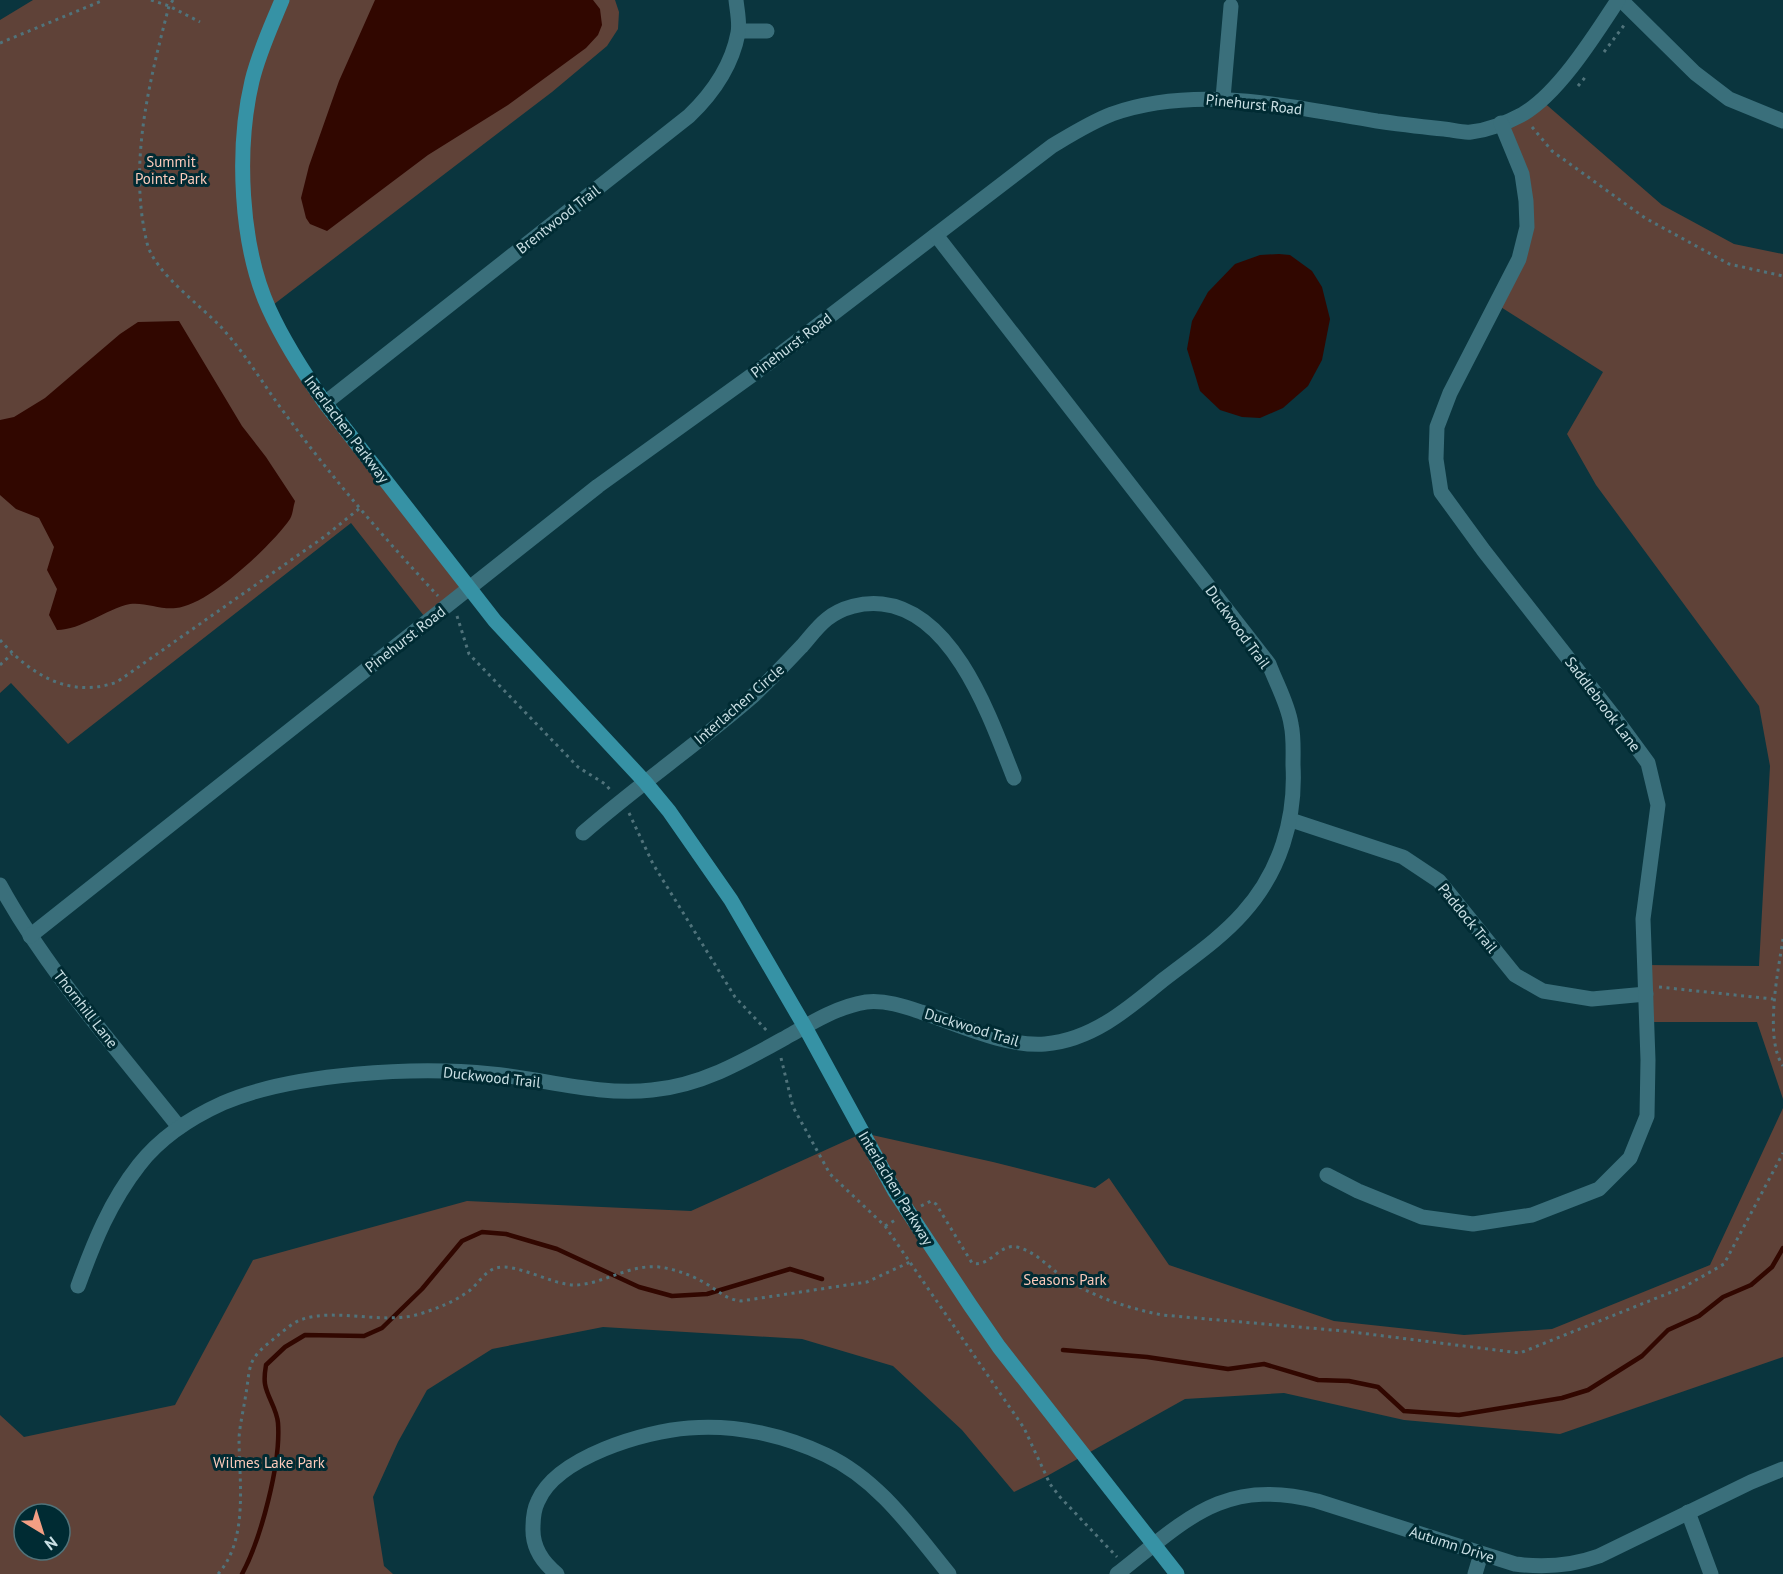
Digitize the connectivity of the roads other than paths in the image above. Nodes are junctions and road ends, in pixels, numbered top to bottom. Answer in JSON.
{"nodes":[{"id":1,"x":282,"y":0,"type":"edge"},
{"id":2,"x":736,"y":0,"type":"edge"},
{"id":3,"x":1620,"y":0,"type":"edge"},
{"id":4,"x":1231,"y":6,"type":"dead end"},
{"id":5,"x":739,"y":31,"type":"junction"},
{"id":6,"x":766,"y":31,"type":"dead end"},
{"id":7,"x":1223,"y":98,"type":"junction"},
{"id":8,"x":1783,"y":121,"type":"edge"},
{"id":9,"x":1501,"y":123,"type":"junction"},
{"id":10,"x":936,"y":235,"type":"junction"},
{"id":11,"x":325,"y":403,"type":"junction"},
{"id":12,"x":470,"y":587,"type":"junction"},
{"id":13,"x":1014,"y":778,"type":"dead end"},
{"id":14,"x":645,"y":782,"type":"junction"},
{"id":15,"x":1290,"y":820,"type":"junction"},
{"id":16,"x":584,"y":833,"type":"dead end"},
{"id":17,"x":0,"y":885,"type":"edge"},
{"id":18,"x":30,"y":936,"type":"junction"},
{"id":19,"x":1645,"y":991,"type":"junction"},
{"id":20,"x":805,"y":1027,"type":"junction"},
{"id":21,"x":179,"y":1127,"type":"junction"},
{"id":22,"x":1327,"y":1175,"type":"dead end"},
{"id":23,"x":78,"y":1286,"type":"dead end"},
{"id":24,"x":1783,"y":1469,"type":"edge"},
{"id":25,"x":1688,"y":1512,"type":"junction"},
{"id":26,"x":1154,"y":1545,"type":"junction"},
{"id":27,"x":1481,"y":1554,"type":"junction"},
{"id":28,"x":1122,"y":1570,"type":"edge"},
{"id":29,"x":556,"y":1574,"type":"edge"},
{"id":30,"x":949,"y":1574,"type":"edge"},
{"id":31,"x":1177,"y":1574,"type":"edge"},
{"id":32,"x":1475,"y":1574,"type":"edge"},
{"id":33,"x":1712,"y":1574,"type":"edge"}],
"edges":[{"from":1,"to":11,"type":"street","name":"Interlachen Parkway"},
{"from":2,"to":5,"type":"street","name":"Brentwood Trail"},
{"from":3,"to":8,"type":"street"},
{"from":3,"to":9,"type":"street","name":"Pinehurst Road"},
{"from":4,"to":7,"type":"street"},
{"from":5,"to":6,"type":"street"},
{"from":5,"to":11,"type":"street","name":"Brentwood Trail"},
{"from":7,"to":9,"type":"street","name":"Pinehurst Road"},
{"from":7,"to":10,"type":"street","name":"Pinehurst Road"},
{"from":9,"to":19,"type":"street","name":"Saddlebrook Lane"},
{"from":10,"to":12,"type":"street","name":"Pinehurst Road"},
{"from":10,"to":15,"type":"street","name":"Duckwood Trail"},
{"from":11,"to":12,"type":"street","name":"Interlachen Parkway"},
{"from":12,"to":14,"type":"street","name":"Interlachen Parkway"},
{"from":12,"to":18,"type":"street","name":"Pinehurst Road"},
{"from":13,"to":14,"type":"street","name":"Interlachen Circle"},
{"from":14,"to":16,"type":"street"},
{"from":14,"to":20,"type":"street","name":"Interlachen Parkway"},
{"from":15,"to":19,"type":"street","name":"Paddock Trail"},
{"from":15,"to":20,"type":"street","name":"Duckwood Trail"},
{"from":17,"to":18,"type":"street","name":"Thornhill Lane"},
{"from":18,"to":21,"type":"street","name":"Thornhill Lane"},
{"from":19,"to":22,"type":"street","name":"Saddlebrook Lane"},
{"from":20,"to":21,"type":"street","name":"Duckwood Trail"},
{"from":20,"to":26,"type":"street","name":"Interlachen Parkway"},
{"from":21,"to":23,"type":"street","name":"Duckwood Trail"},
{"from":24,"to":25,"type":"street","name":"Autumn Drive"},
{"from":25,"to":27,"type":"street","name":"Autumn Drive"},
{"from":25,"to":33,"type":"street"},
{"from":26,"to":27,"type":"street","name":"Autumn Drive"},
{"from":26,"to":28,"type":"street","name":"Autumn Drive"},
{"from":26,"to":31,"type":"street","name":"Interlachen Parkway"},
{"from":27,"to":32,"type":"street"},
{"from":29,"to":30,"type":"street"}]}
